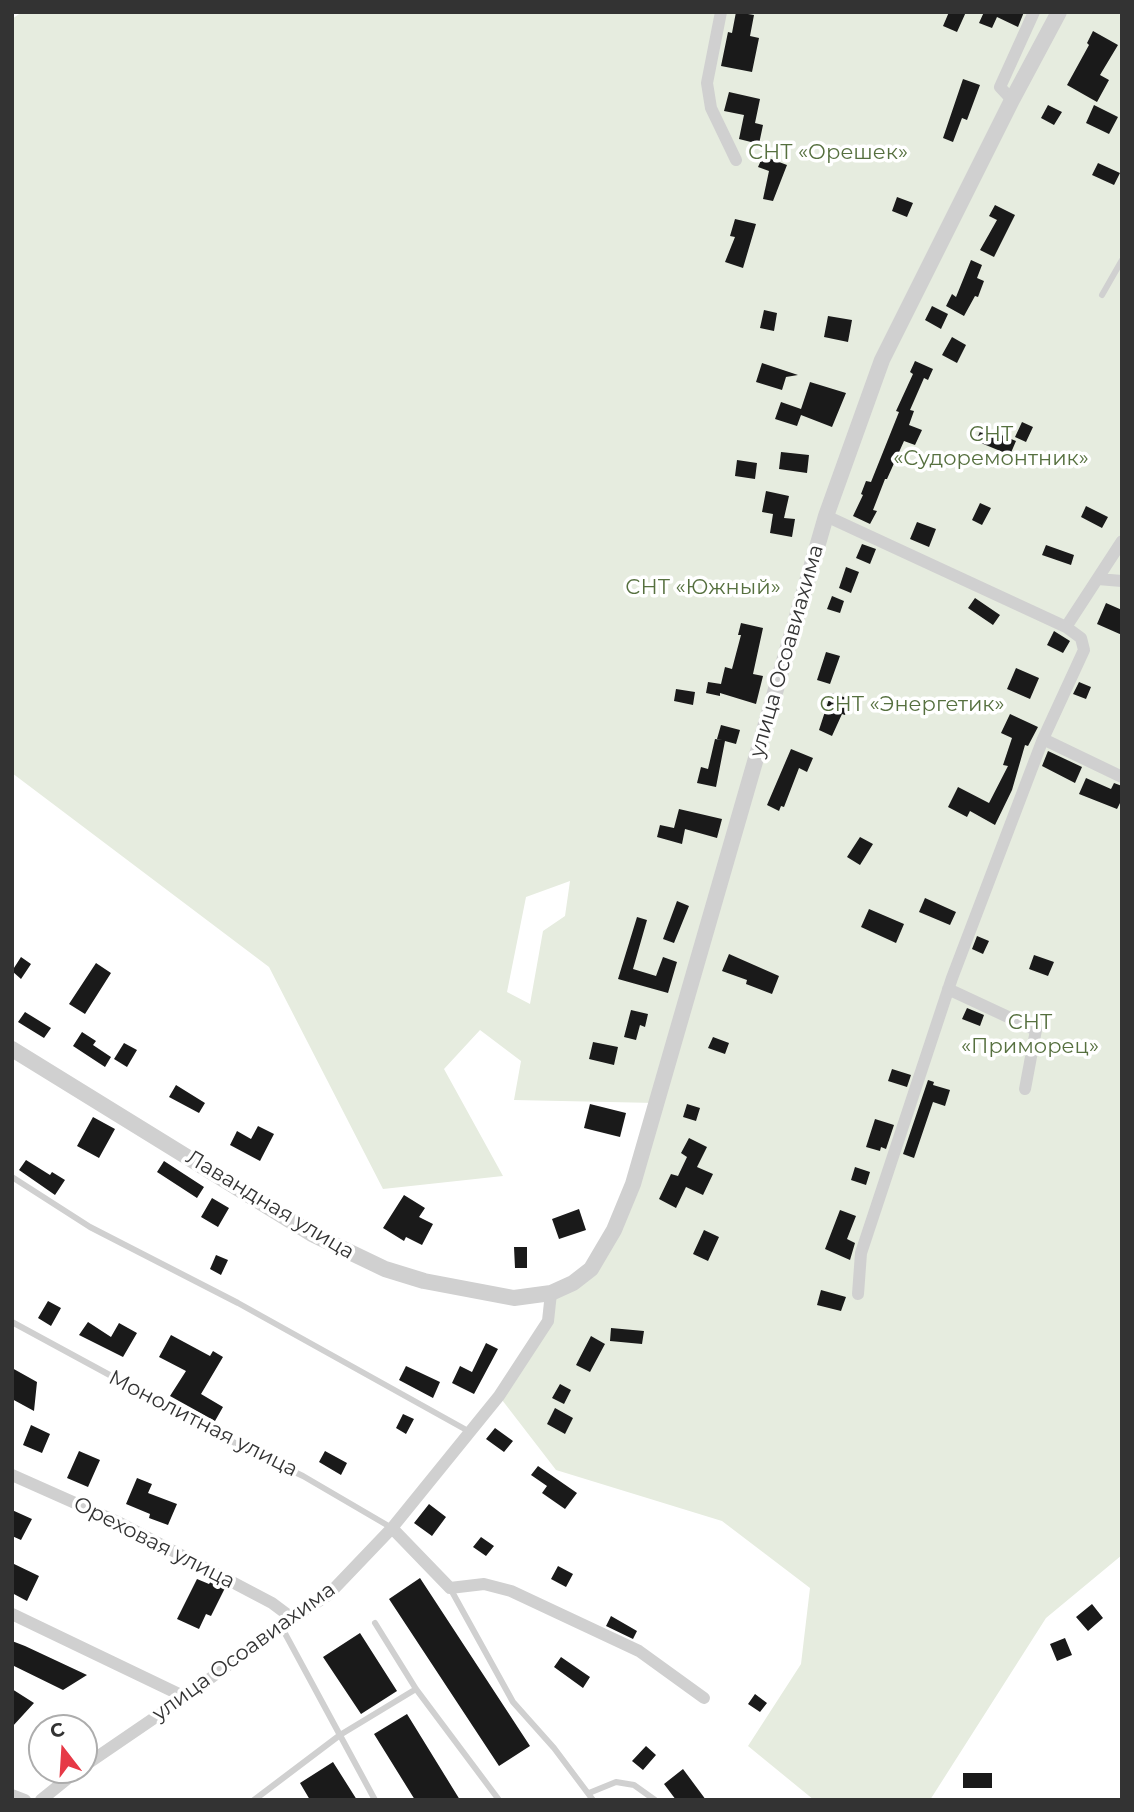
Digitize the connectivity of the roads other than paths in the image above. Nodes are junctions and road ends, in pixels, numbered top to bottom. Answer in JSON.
{"nodes":[{"id":1,"x":721,"y":12,"type":"edge"},
{"id":2,"x":1034,"y":12,"type":"edge"},
{"id":3,"x":1059,"y":12,"type":"edge"},
{"id":4,"x":1012,"y":100,"type":"junction"},
{"id":5,"x":736,"y":160,"type":"dead end"},
{"id":6,"x":1122,"y":260,"type":"edge"},
{"id":7,"x":1102,"y":295,"type":"dead end"},
{"id":8,"x":826,"y":516,"type":"junction"},
{"id":9,"x":1122,"y":541,"type":"edge"},
{"id":10,"x":1098,"y":579,"type":"junction"},
{"id":11,"x":1122,"y":582,"type":"edge"},
{"id":12,"x":1066,"y":627,"type":"junction"},
{"id":13,"x":1043,"y":739,"type":"junction"},
{"id":14,"x":1122,"y":776,"type":"edge"},
{"id":15,"x":948,"y":989,"type":"junction"},
{"id":16,"x":12,"y":1048,"type":"edge"},
{"id":17,"x":1025,"y":1089,"type":"dead end"},
{"id":18,"x":12,"y":1177,"type":"edge"},
{"id":19,"x":551,"y":1293,"type":"junction"},
{"id":20,"x":858,"y":1294,"type":"dead end"},
{"id":21,"x":12,"y":1322,"type":"edge"},
{"id":22,"x":470,"y":1432,"type":"junction"},
{"id":23,"x":12,"y":1475,"type":"edge"},
{"id":24,"x":392,"y":1528,"type":"junction"},
{"id":25,"x":450,"y":1588,"type":"junction"},
{"id":26,"x":12,"y":1614,"type":"edge"},
{"id":27,"x":286,"y":1622,"type":"junction"},
{"id":28,"x":375,"y":1623,"type":"dead end"},
{"id":29,"x":416,"y":1689,"type":"junction"},
{"id":30,"x":185,"y":1697,"type":"junction"},
{"id":31,"x":704,"y":1699,"type":"dead end"},
{"id":32,"x":340,"y":1735,"type":"junction"},
{"id":33,"x":98,"y":1756,"type":"edge"},
{"id":34,"x":61,"y":1784,"type":"edge"},
{"id":35,"x":589,"y":1793,"type":"junction"},
{"id":36,"x":12,"y":1795,"type":"edge"},
{"id":37,"x":25,"y":1800,"type":"edge"},
{"id":38,"x":41,"y":1800,"type":"edge"},
{"id":39,"x":254,"y":1800,"type":"edge"},
{"id":40,"x":375,"y":1800,"type":"edge"},
{"id":41,"x":499,"y":1800,"type":"edge"},
{"id":42,"x":593,"y":1800,"type":"edge"},
{"id":43,"x":655,"y":1800,"type":"edge"}],
"edges":[{"from":1,"to":5,"type":"street"},
{"from":2,"to":4,"type":"street"},
{"from":3,"to":4,"type":"street","name":"улица Осоавиахима"},
{"from":4,"to":8,"type":"street","name":"улица Осоавиахима"},
{"from":6,"to":7,"type":"lane"},
{"from":8,"to":12,"type":"street"},
{"from":8,"to":19,"type":"street","name":"улица Осоавиахима"},
{"from":9,"to":10,"type":"street"},
{"from":10,"to":11,"type":"street"},
{"from":10,"to":12,"type":"street"},
{"from":12,"to":13,"type":"street"},
{"from":13,"to":14,"type":"street"},
{"from":13,"to":15,"type":"street"},
{"from":15,"to":17,"type":"street"},
{"from":15,"to":20,"type":"street"},
{"from":16,"to":19,"type":"street","name":"Лавандная улица"},
{"from":18,"to":22,"type":"lane"},
{"from":19,"to":22,"type":"street","name":"улица Осоавиахима"},
{"from":21,"to":24,"type":"lane","name":"Монолитная улица"},
{"from":22,"to":24,"type":"street","name":"улица Осоавиахима"},
{"from":23,"to":27,"type":"street","name":"Ореховая улица"},
{"from":24,"to":25,"type":"street"},
{"from":24,"to":27,"type":"street","name":"улица Осоавиахима"},
{"from":25,"to":31,"type":"street"},
{"from":25,"to":35,"type":"lane"},
{"from":26,"to":30,"type":"street"},
{"from":27,"to":30,"type":"street","name":"улица Осоавиахима"},
{"from":27,"to":32,"type":"lane"},
{"from":28,"to":29,"type":"lane"},
{"from":29,"to":32,"type":"lane"},
{"from":29,"to":41,"type":"lane"},
{"from":30,"to":33,"type":"street","name":"улица Осоавиахима"},
{"from":32,"to":39,"type":"lane"},
{"from":32,"to":40,"type":"lane"},
{"from":34,"to":38,"type":"street"},
{"from":35,"to":42,"type":"lane"},
{"from":35,"to":43,"type":"lane"},
{"from":36,"to":37,"type":"street"}]}
